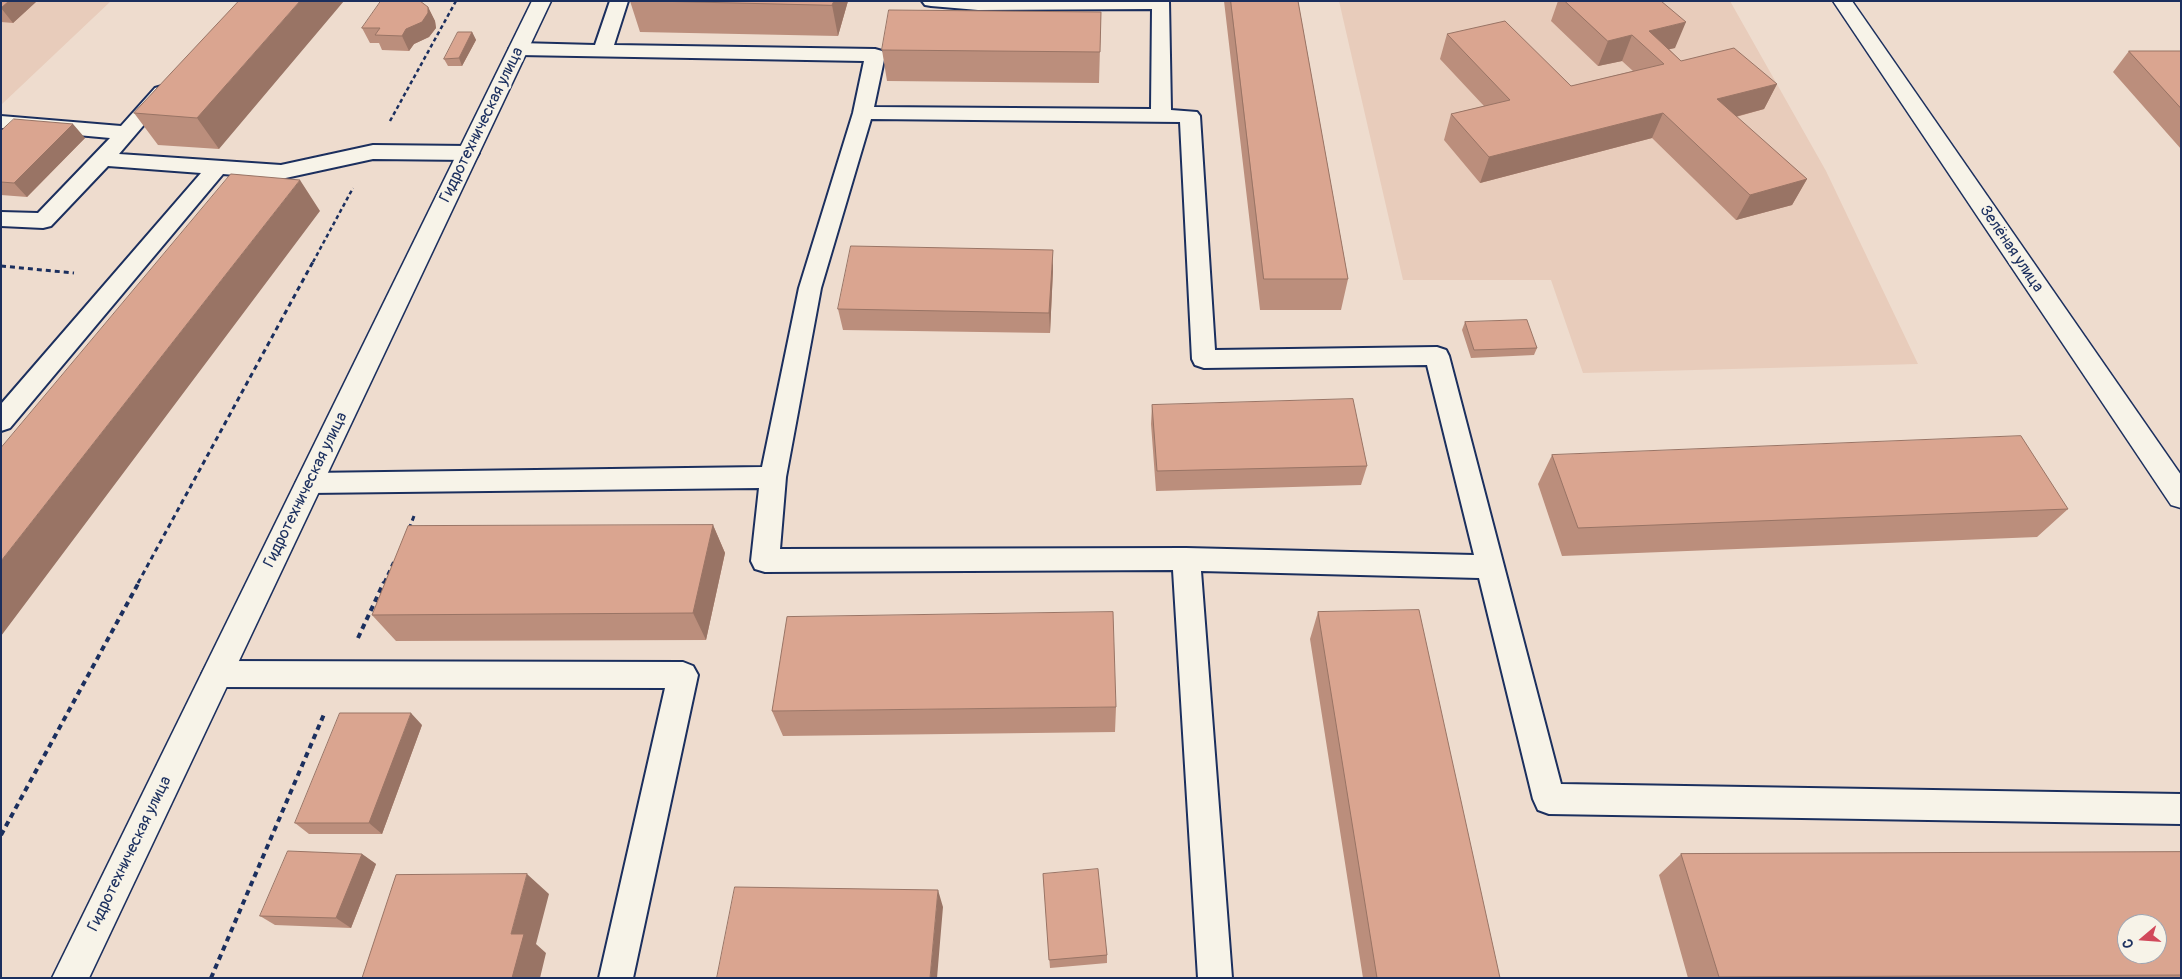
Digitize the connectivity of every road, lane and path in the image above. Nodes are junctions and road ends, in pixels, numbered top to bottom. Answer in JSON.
{"nodes":[{"id":1,"x":456,"y":1,"type":"edge"},
{"id":2,"x":542,"y":1,"type":"edge"},
{"id":3,"x":619,"y":1,"type":"edge"},
{"id":4,"x":931,"y":1,"type":"edge"},
{"id":5,"x":1842,"y":1,"type":"edge"},
{"id":6,"x":979,"y":3,"type":"edge"},
{"id":7,"x":518,"y":49,"type":"junction"},
{"id":8,"x":602,"y":51,"type":"junction"},
{"id":9,"x":171,"y":82,"type":"edge"},
{"id":10,"x":863,"y":113,"type":"junction"},
{"id":11,"x":1161,"y":116,"type":"junction"},
{"id":12,"x":1,"y":122,"type":"edge"},
{"id":13,"x":126,"y":133,"type":"junction"},
{"id":14,"x":373,"y":152,"type":"junction"},
{"id":15,"x":469,"y":153,"type":"junction"},
{"id":16,"x":103,"y":159,"type":"junction"},
{"id":17,"x":217,"y":168,"type":"junction"},
{"id":18,"x":1,"y":219,"type":"edge"},
{"id":19,"x":1,"y":266,"type":"edge"},
{"id":20,"x":74,"y":273,"type":"dead end"},
{"id":21,"x":1,"y":421,"type":"edge"},
{"id":22,"x":773,"y":477,"type":"junction"},
{"id":23,"x":430,"y":482,"type":"junction"},
{"id":24,"x":309,"y":483,"type":"junction"},
{"id":25,"x":2181,"y":497,"type":"edge"},
{"id":26,"x":406,"y":534,"type":"edge"},
{"id":27,"x":398,"y":552,"type":"edge"},
{"id":28,"x":1186,"y":559,"type":"junction"},
{"id":29,"x":1490,"y":567,"type":"junction"},
{"id":30,"x":217,"y":674,"type":"junction"},
{"id":31,"x":342,"y":674,"type":"junction"},
{"id":32,"x":2181,"y":808,"type":"edge"},
{"id":33,"x":1,"y":835,"type":"edge"},
{"id":34,"x":70,"y":978,"type":"edge"},
{"id":35,"x":212,"y":978,"type":"edge"},
{"id":36,"x":616,"y":978,"type":"edge"},
{"id":37,"x":1215,"y":978,"type":"edge"}],
"edges":[{"from":1,"to":14,"type":"path"},
{"from":2,"to":7,"type":"main road","name":"Гидротехническая улица"},
{"from":3,"to":8,"type":"lane"},
{"from":4,"to":6,"type":"lane"},
{"from":5,"to":25,"type":"main road","name":"Зелёная улица"},
{"from":6,"to":11,"type":"lane"},
{"from":7,"to":8,"type":"lane"},
{"from":7,"to":15,"type":"main road","name":"Гидротехническая улица"},
{"from":8,"to":10,"type":"lane"},
{"from":9,"to":13,"type":"lane"},
{"from":10,"to":11,"type":"lane"},
{"from":10,"to":22,"type":"lane"},
{"from":11,"to":29,"type":"lane"},
{"from":12,"to":13,"type":"lane"},
{"from":13,"to":16,"type":"lane"},
{"from":14,"to":15,"type":"lane"},
{"from":14,"to":17,"type":"lane"},
{"from":14,"to":33,"type":"path"},
{"from":15,"to":24,"type":"main road","name":"Гидротехническая улица"},
{"from":16,"to":17,"type":"lane"},
{"from":16,"to":18,"type":"lane"},
{"from":17,"to":21,"type":"lane"},
{"from":19,"to":20,"type":"path"},
{"from":22,"to":23,"type":"lane"},
{"from":22,"to":28,"type":"lane"},
{"from":23,"to":24,"type":"lane"},
{"from":23,"to":26,"type":"path"},
{"from":24,"to":30,"type":"main road","name":"Гидротехническая улица"},
{"from":27,"to":31,"type":"path"},
{"from":28,"to":29,"type":"lane"},
{"from":28,"to":37,"type":"lane"},
{"from":29,"to":32,"type":"lane"},
{"from":30,"to":31,"type":"lane"},
{"from":30,"to":34,"type":"main road","name":"Гидротехническая улица"},
{"from":31,"to":35,"type":"path"},
{"from":31,"to":36,"type":"lane"}]}
